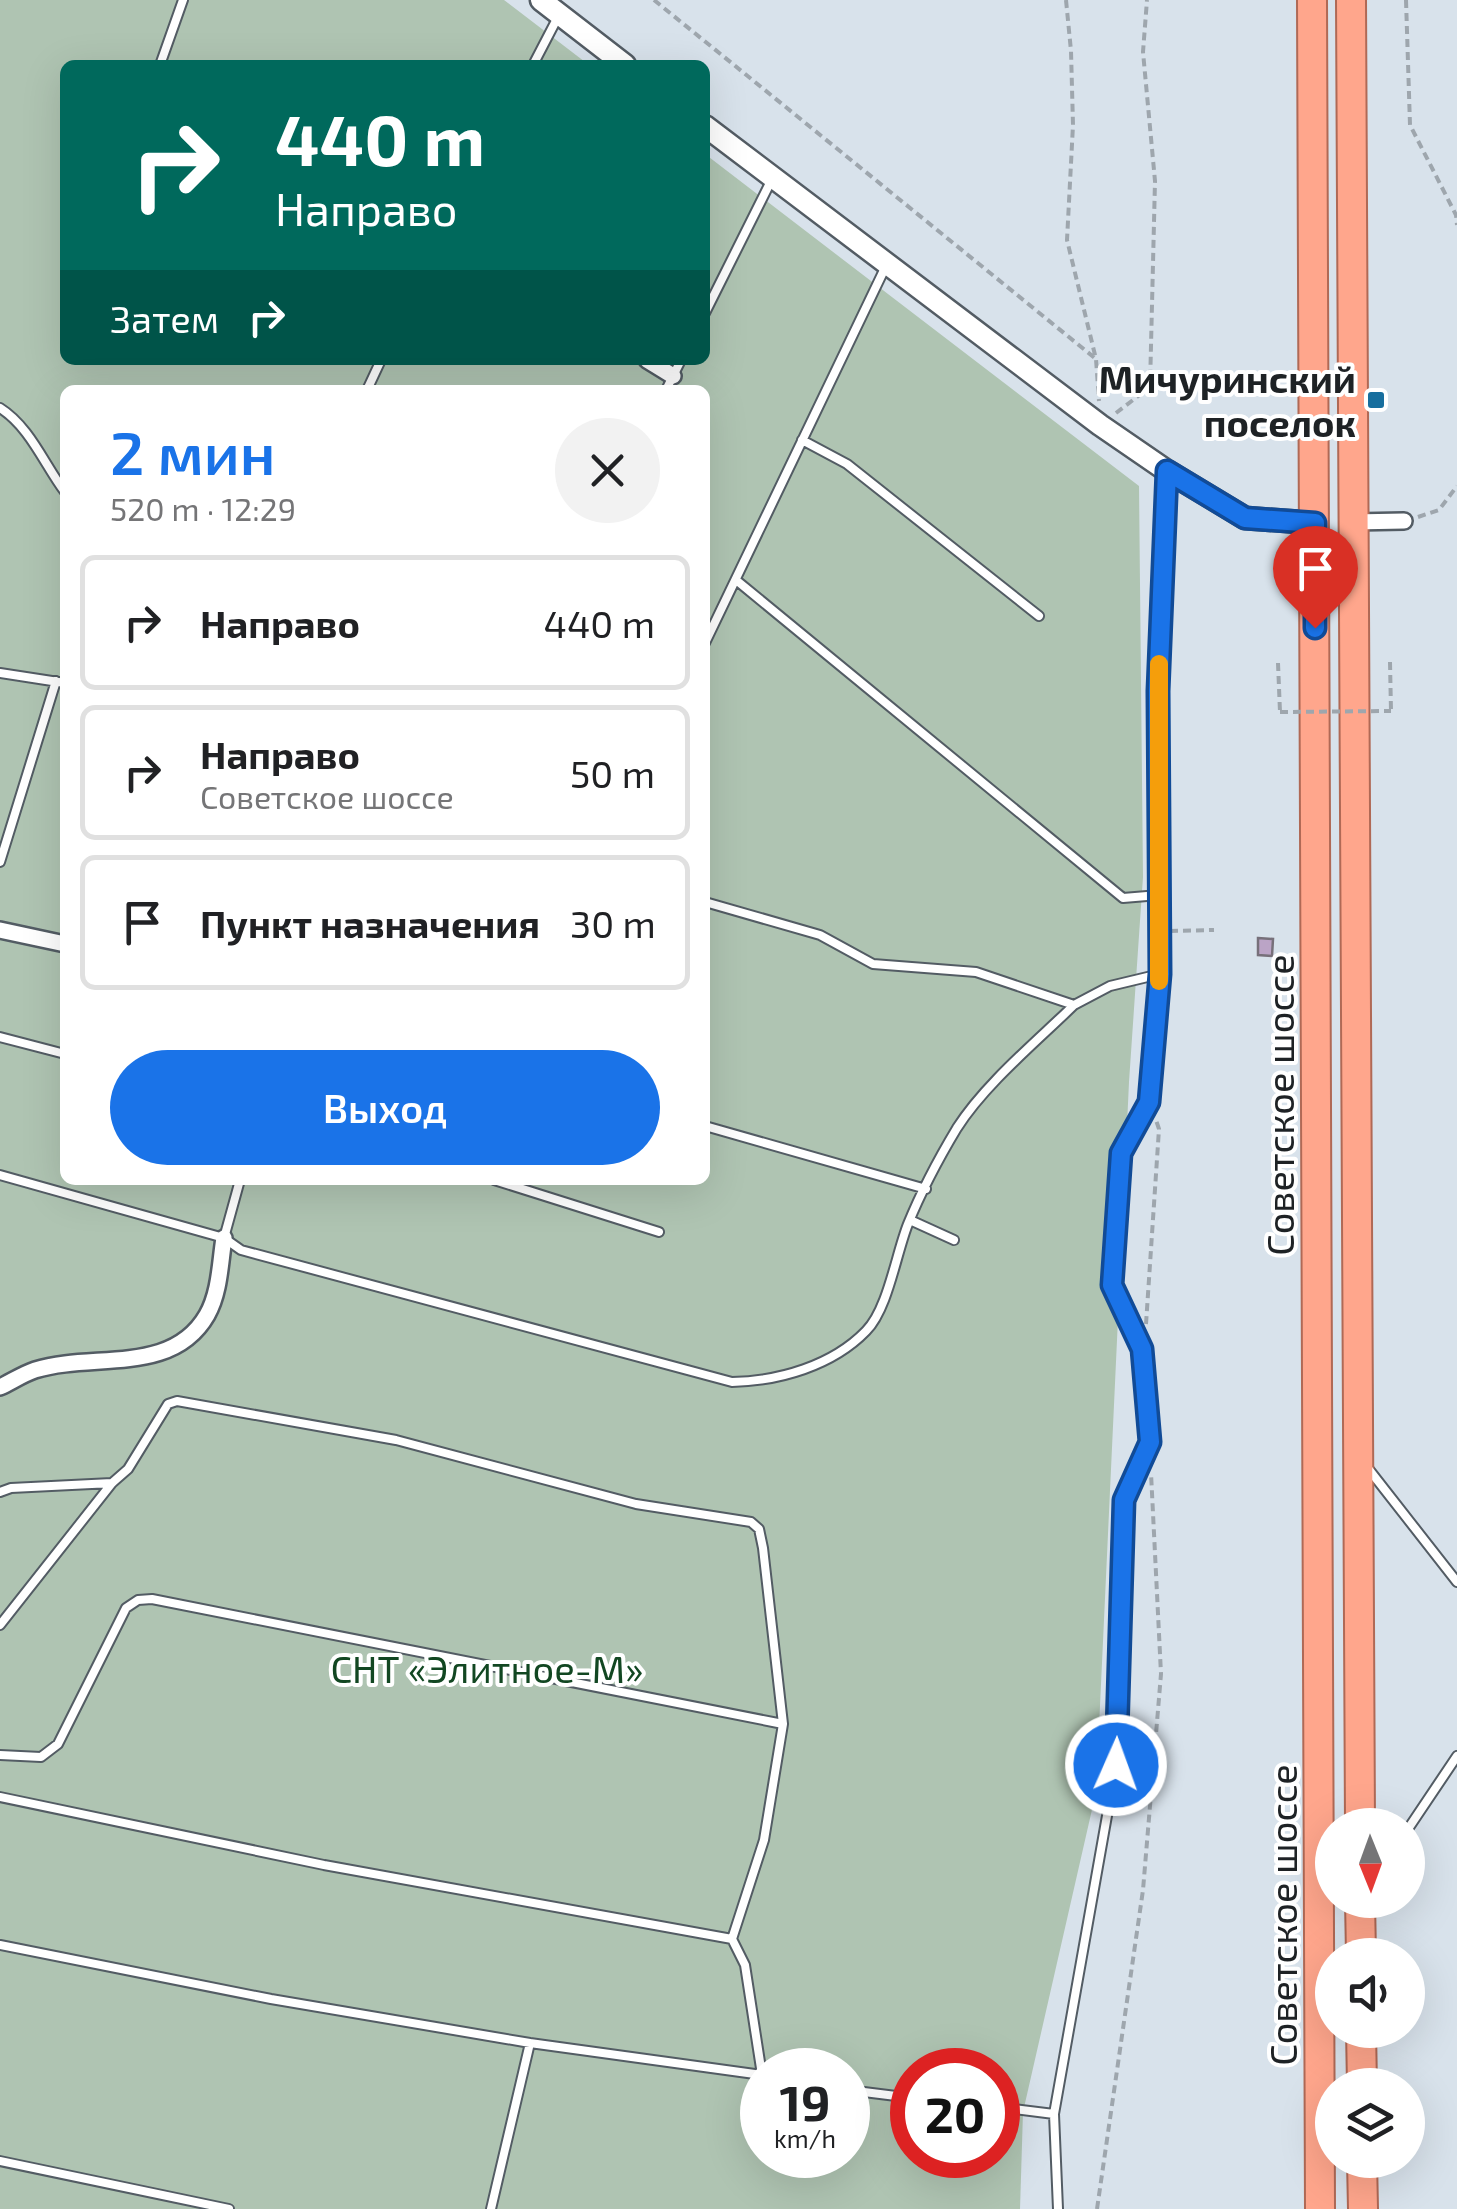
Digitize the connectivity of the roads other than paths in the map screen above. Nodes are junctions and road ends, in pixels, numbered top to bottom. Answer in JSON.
{"nodes":[{"id":1,"x":182,"y":0,"type":"edge"},
{"id":2,"x":541,"y":0,"type":"edge"},
{"id":3,"x":1312,"y":0,"type":"edge"},
{"id":4,"x":1351,"y":0,"type":"edge"},
{"id":5,"x":560,"y":16,"type":"junction"},
{"id":6,"x":162,"y":60,"type":"edge"},
{"id":7,"x":535,"y":60,"type":"edge"},
{"id":8,"x":618,"y":60,"type":"edge"},
{"id":9,"x":710,"y":130,"type":"edge"},
{"id":10,"x":774,"y":177,"type":"junction"},
{"id":11,"x":887,"y":264,"type":"junction"},
{"id":12,"x":710,"y":302,"type":"edge"},
{"id":13,"x":652,"y":365,"type":"edge"},
{"id":14,"x":670,"y":383,"type":"edge"},
{"id":15,"x":0,"y":408,"type":"edge"},
{"id":16,"x":802,"y":440,"type":"junction"},
{"id":17,"x":1167,"y":471,"type":"junction"},
{"id":18,"x":60,"y":484,"type":"edge"},
{"id":19,"x":1404,"y":521,"type":"road end"},
{"id":20,"x":1353,"y":522,"type":"junction"},
{"id":21,"x":1315,"y":523,"type":"junction"},
{"id":22,"x":736,"y":580,"type":"junction"},
{"id":23,"x":1040,"y":616,"type":"dead end"},
{"id":24,"x":710,"y":633,"type":"edge"},
{"id":25,"x":0,"y":672,"type":"edge"},
{"id":26,"x":60,"y":682,"type":"edge"},
{"id":27,"x":0,"y":862,"type":"edge"},
{"id":28,"x":1159,"y":895,"type":"junction"},
{"id":29,"x":710,"y":903,"type":"edge"},
{"id":30,"x":0,"y":930,"type":"edge"},
{"id":31,"x":60,"y":943,"type":"edge"},
{"id":32,"x":1160,"y":974,"type":"junction"},
{"id":33,"x":1074,"y":1005,"type":"junction"},
{"id":34,"x":0,"y":1036,"type":"edge"},
{"id":35,"x":60,"y":1053,"type":"edge"},
{"id":36,"x":710,"y":1127,"type":"edge"},
{"id":37,"x":0,"y":1175,"type":"edge"},
{"id":38,"x":239,"y":1185,"type":"edge"},
{"id":39,"x":510,"y":1185,"type":"edge"},
{"id":40,"x":926,"y":1189,"type":"junction"},
{"id":41,"x":910,"y":1220,"type":"junction"},
{"id":42,"x":659,"y":1232,"type":"dead end"},
{"id":43,"x":224,"y":1238,"type":"junction"},
{"id":44,"x":954,"y":1240,"type":"dead end"},
{"id":45,"x":0,"y":1387,"type":"edge"},
{"id":46,"x":1359,"y":1457,"type":"junction"},
{"id":47,"x":112,"y":1483,"type":"junction"},
{"id":48,"x":0,"y":1492,"type":"edge"},
{"id":49,"x":1457,"y":1582,"type":"edge"},
{"id":50,"x":0,"y":1625,"type":"edge"},
{"id":51,"x":783,"y":1724,"type":"junction"},
{"id":52,"x":0,"y":1755,"type":"edge"},
{"id":53,"x":1457,"y":1756,"type":"edge"},
{"id":54,"x":0,"y":1797,"type":"edge"},
{"id":55,"x":1360,"y":1808,"type":"edge"},
{"id":56,"x":1422,"y":1808,"type":"edge"},
{"id":57,"x":732,"y":1940,"type":"junction"},
{"id":58,"x":0,"y":1945,"type":"edge"},
{"id":59,"x":530,"y":2043,"type":"junction"},
{"id":60,"x":759,"y":2048,"type":"edge"},
{"id":61,"x":740,"y":2072,"type":"edge"},
{"id":62,"x":1020,"y":2110,"type":"edge"},
{"id":63,"x":1054,"y":2114,"type":"junction"},
{"id":64,"x":0,"y":2161,"type":"edge"},
{"id":65,"x":1362,"y":2178,"type":"edge"},
{"id":66,"x":229,"y":2209,"type":"edge"},
{"id":67,"x":490,"y":2209,"type":"edge"},
{"id":68,"x":1058,"y":2209,"type":"edge"},
{"id":69,"x":1319,"y":2209,"type":"edge"},
{"id":70,"x":1363,"y":2209,"type":"edge"}],
"edges":[{"from":1,"to":6,"type":"lane"},
{"from":2,"to":5,"type":"street"},
{"from":3,"to":21,"type":"highway","name":"Советское шоссе"},
{"from":4,"to":20,"type":"highway","name":"Советское шоссе"},
{"from":5,"to":7,"type":"lane"},
{"from":5,"to":8,"type":"street"},
{"from":9,"to":10,"type":"street"},
{"from":10,"to":11,"type":"street"},
{"from":10,"to":12,"type":"lane"},
{"from":11,"to":16,"type":"lane"},
{"from":11,"to":17,"type":"street"},
{"from":13,"to":14,"type":"street"},
{"from":15,"to":18,"type":"lane"},
{"from":16,"to":22,"type":"lane"},
{"from":16,"to":23,"type":"lane"},
{"from":17,"to":21,"type":"street"},
{"from":17,"to":28,"type":"lane"},
{"from":19,"to":20,"type":"street"},
{"from":20,"to":21,"type":"highway"},
{"from":20,"to":46,"type":"highway","name":"Советское шоссе"},
{"from":21,"to":69,"type":"highway","name":"Советское шоссе"},
{"from":22,"to":24,"type":"lane"},
{"from":22,"to":28,"type":"lane"},
{"from":25,"to":26,"type":"lane"},
{"from":26,"to":27,"type":"lane"},
{"from":28,"to":32,"type":"lane"},
{"from":29,"to":33,"type":"lane"},
{"from":30,"to":31,"type":"street"},
{"from":32,"to":33,"type":"lane"},
{"from":32,"to":63,"type":"lane"},
{"from":33,"to":40,"type":"lane"},
{"from":34,"to":35,"type":"lane"},
{"from":36,"to":40,"type":"lane"},
{"from":37,"to":43,"type":"lane"},
{"from":38,"to":43,"type":"lane"},
{"from":39,"to":42,"type":"lane"},
{"from":40,"to":41,"type":"lane"},
{"from":41,"to":43,"type":"lane"},
{"from":41,"to":44,"type":"lane"},
{"from":43,"to":45,"type":"street"},
{"from":46,"to":49,"type":"lane"},
{"from":46,"to":55,"type":"highway","name":"Советское шоссе"},
{"from":47,"to":48,"type":"lane"},
{"from":47,"to":50,"type":"lane"},
{"from":47,"to":51,"type":"lane"},
{"from":51,"to":52,"type":"lane"},
{"from":51,"to":57,"type":"lane"},
{"from":53,"to":56,"type":"lane"},
{"from":54,"to":57,"type":"lane"},
{"from":57,"to":60,"type":"lane"},
{"from":58,"to":59,"type":"lane"},
{"from":59,"to":61,"type":"lane"},
{"from":59,"to":67,"type":"lane"},
{"from":62,"to":63,"type":"lane"},
{"from":63,"to":68,"type":"lane"},
{"from":64,"to":66,"type":"lane"},
{"from":65,"to":70,"type":"highway"}]}
